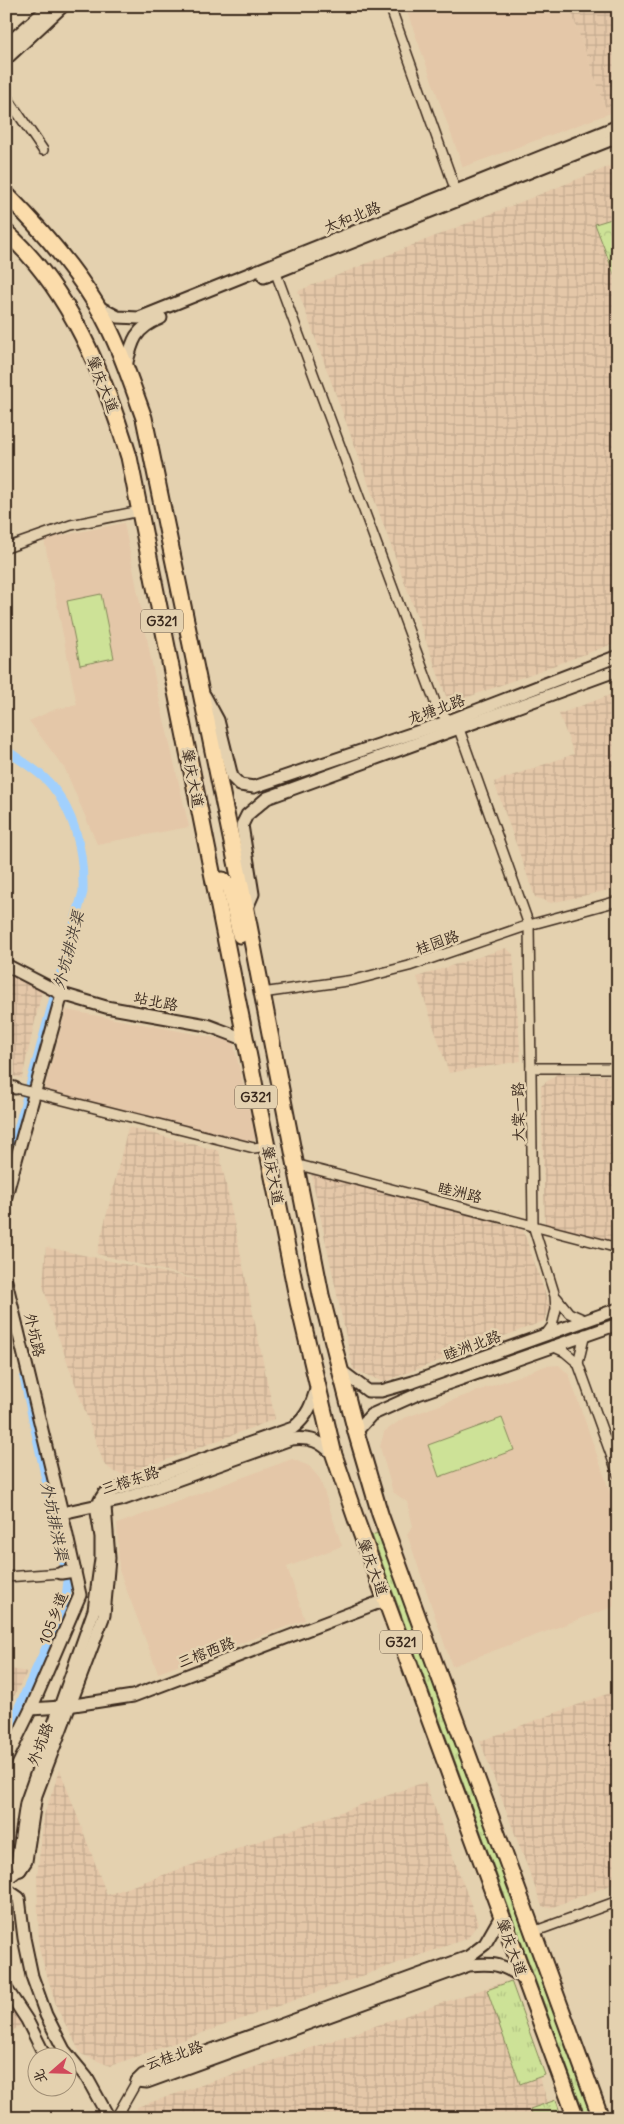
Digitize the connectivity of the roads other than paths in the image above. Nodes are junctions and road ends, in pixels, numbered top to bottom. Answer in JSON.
{"nodes":[{"id":1,"x":50,"y":6,"type":"edge"},
{"id":2,"x":63,"y":6,"type":"edge"},
{"id":3,"x":390,"y":6,"type":"edge"},
{"id":4,"x":6,"y":45,"type":"edge"},
{"id":5,"x":6,"y":59,"type":"edge"},
{"id":6,"x":6,"y":96,"type":"edge"},
{"id":7,"x":618,"y":126,"type":"edge"},
{"id":8,"x":618,"y":137,"type":"edge"},
{"id":9,"x":43,"y":150,"type":"dead end"},
{"id":10,"x":6,"y":194,"type":"edge"},
{"id":11,"x":457,"y":195,"type":"junction"},
{"id":12,"x":6,"y":232,"type":"edge"},
{"id":13,"x":274,"y":268,"type":"junction"},
{"id":14,"x":97,"y":306,"type":"junction"},
{"id":15,"x":126,"y":366,"type":"junction"},
{"id":16,"x":140,"y":511,"type":"junction"},
{"id":17,"x":6,"y":548,"type":"edge"},
{"id":18,"x":618,"y":656,"type":"edge"},
{"id":19,"x":618,"y":670,"type":"edge"},
{"id":20,"x":198,"y":682,"type":"junction"},
{"id":21,"x":176,"y":690,"type":"junction"},
{"id":22,"x":449,"y":721,"type":"junction"},
{"id":23,"x":459,"y":729,"type":"junction"},
{"id":24,"x":214,"y":758,"type":"junction"},
{"id":25,"x":214,"y":881,"type":"junction"},
{"id":26,"x":618,"y":901,"type":"edge"},
{"id":27,"x":246,"y":910,"type":"junction"},
{"id":28,"x":529,"y":925,"type":"junction"},
{"id":29,"x":256,"y":964,"type":"junction"},
{"id":30,"x":6,"y":965,"type":"edge"},
{"id":31,"x":262,"y":993,"type":"junction"},
{"id":32,"x":62,"y":994,"type":"junction"},
{"id":33,"x":244,"y":1040,"type":"junction"},
{"id":34,"x":531,"y":1068,"type":"junction"},
{"id":35,"x":618,"y":1068,"type":"edge"},
{"id":36,"x":10,"y":1087,"type":"edge"},
{"id":37,"x":35,"y":1093,"type":"junction"},
{"id":38,"x":267,"y":1146,"type":"junction"},
{"id":39,"x":295,"y":1164,"type":"junction"},
{"id":40,"x":6,"y":1196,"type":"edge"},
{"id":41,"x":533,"y":1225,"type":"junction"},
{"id":42,"x":618,"y":1248,"type":"edge"},
{"id":43,"x":6,"y":1281,"type":"edge"},
{"id":44,"x":555,"y":1296,"type":"junction"},
{"id":45,"x":618,"y":1309,"type":"edge"},
{"id":46,"x":585,"y":1320,"type":"junction"},
{"id":47,"x":618,"y":1324,"type":"edge"},
{"id":48,"x":547,"y":1334,"type":"junction"},
{"id":49,"x":585,"y":1334,"type":"junction"},
{"id":50,"x":552,"y":1346,"type":"junction"},
{"id":51,"x":578,"y":1363,"type":"junction"},
{"id":52,"x":340,"y":1370,"type":"junction"},
{"id":53,"x":413,"y":1382,"type":"junction"},
{"id":54,"x":317,"y":1386,"type":"junction"},
{"id":55,"x":418,"y":1394,"type":"junction"},
{"id":56,"x":356,"y":1432,"type":"junction"},
{"id":57,"x":292,"y":1433,"type":"junction"},
{"id":58,"x":334,"y":1455,"type":"junction"},
{"id":59,"x":618,"y":1474,"type":"edge"},
{"id":60,"x":102,"y":1501,"type":"junction"},
{"id":61,"x":62,"y":1513,"type":"junction"},
{"id":62,"x":383,"y":1520,"type":"junction"},
{"id":63,"x":359,"y":1528,"type":"junction"},
{"id":64,"x":75,"y":1571,"type":"junction"},
{"id":65,"x":61,"y":1573,"type":"joint"},
{"id":66,"x":6,"y":1577,"type":"edge"},
{"id":67,"x":385,"y":1600,"type":"junction"},
{"id":68,"x":66,"y":1707,"type":"junction"},
{"id":69,"x":31,"y":1709,"type":"junction"},
{"id":70,"x":6,"y":1760,"type":"edge"},
{"id":71,"x":20,"y":1870,"type":"joint"},
{"id":72,"x":6,"y":1881,"type":"edge"},
{"id":73,"x":6,"y":1889,"type":"edge"},
{"id":74,"x":618,"y":1901,"type":"edge"},
{"id":75,"x":501,"y":1916,"type":"junction"},
{"id":76,"x":533,"y":1932,"type":"junction"},
{"id":77,"x":469,"y":1961,"type":"junction"},
{"id":78,"x":524,"y":1980,"type":"junction"},
{"id":79,"x":6,"y":1988,"type":"edge"},
{"id":80,"x":40,"y":2046,"type":"edge"},
{"id":81,"x":62,"y":2046,"type":"edge"},
{"id":82,"x":78,"y":2070,"type":"edge"},
{"id":83,"x":137,"y":2081,"type":"joint"},
{"id":84,"x":109,"y":2118,"type":"edge"},
{"id":85,"x":116,"y":2118,"type":"edge"},
{"id":86,"x":576,"y":2118,"type":"edge"},
{"id":87,"x":601,"y":2118,"type":"edge"}],
"edges":[{"from":1,"to":4,"type":"street"},
{"from":2,"to":5,"type":"street"},
{"from":3,"to":11,"type":"street"},
{"from":6,"to":9,"type":"street"},
{"from":7,"to":11,"type":"street","name":"太和北路"},
{"from":8,"to":11,"type":"street","name":"太和北路"},
{"from":10,"to":14,"type":"highway","name":"肇庆大道","number":"G321"},
{"from":11,"to":13,"type":"street","name":"太和北路"},
{"from":12,"to":16,"type":"highway","name":"肇庆大道","number":"G321"},
{"from":13,"to":14,"type":"street","name":"太和北路"},
{"from":13,"to":15,"type":"street","name":"太和北路"},
{"from":13,"to":22,"type":"street"},
{"from":14,"to":15,"type":"highway","name":"肇庆大道","number":"G321"},
{"from":15,"to":20,"type":"highway","name":"肇庆大道","number":"G321"},
{"from":16,"to":17,"type":"street"},
{"from":16,"to":21,"type":"highway","name":"肇庆大道","number":"G321"},
{"from":18,"to":22,"type":"street","name":"龙塘北路"},
{"from":19,"to":23,"type":"street","name":"龙塘北路"},
{"from":20,"to":22,"type":"street","name":"龙塘北路"},
{"from":20,"to":24,"type":"highway","name":"肇庆大道","number":"G321"},
{"from":21,"to":24,"type":"highway"},
{"from":21,"to":25,"type":"highway","name":"肇庆大道","number":"G321"},
{"from":22,"to":23,"type":"street"},
{"from":23,"to":27,"type":"street","name":"龙塘北路"},
{"from":23,"to":28,"type":"street","name":"大棠一路"},
{"from":24,"to":27,"type":"highway","name":"肇庆大道","number":"G321"},
{"from":25,"to":29,"type":"highway"},
{"from":25,"to":33,"type":"highway","name":"肇庆大道","number":"G321"},
{"from":26,"to":28,"type":"street","name":"桂园路"},
{"from":27,"to":29,"type":"highway","name":"肇庆大道","number":"G321"},
{"from":28,"to":31,"type":"street","name":"桂园路"},
{"from":28,"to":34,"type":"street","name":"大棠一路"},
{"from":29,"to":31,"type":"highway","name":"肇庆大道","number":"G321"},
{"from":30,"to":32,"type":"street","name":"站北路"},
{"from":31,"to":39,"type":"highway","name":"肇庆大道","number":"G321"},
{"from":32,"to":33,"type":"street","name":"站北路"},
{"from":32,"to":37,"type":"street"},
{"from":33,"to":38,"type":"highway","name":"肇庆大道","number":"G321"},
{"from":34,"to":35,"type":"street"},
{"from":34,"to":41,"type":"street","name":"大棠一路"},
{"from":36,"to":37,"type":"street"},
{"from":37,"to":38,"type":"street"},
{"from":37,"to":40,"type":"street"},
{"from":38,"to":54,"type":"highway","name":"肇庆大道","number":"G321"},
{"from":39,"to":41,"type":"street","name":"睦洲路"},
{"from":39,"to":52,"type":"highway","number":"G321"},
{"from":41,"to":42,"type":"street","name":"睦洲路"},
{"from":41,"to":44,"type":"street","name":"大棠一路"},
{"from":43,"to":61,"type":"street","name":"外坑路"},
{"from":44,"to":46,"type":"street"},
{"from":44,"to":48,"type":"street"},
{"from":45,"to":46,"type":"street","name":"睦洲北路"},
{"from":46,"to":48,"type":"street","name":"睦洲北路"},
{"from":47,"to":49,"type":"street","name":"睦洲北路"},
{"from":48,"to":53,"type":"street","name":"睦洲北路"},
{"from":49,"to":50,"type":"street","name":"睦洲北路"},
{"from":49,"to":51,"type":"street"},
{"from":50,"to":51,"type":"street"},
{"from":50,"to":55,"type":"street","name":"睦洲北路"},
{"from":51,"to":59,"type":"street"},
{"from":52,"to":53,"type":"street","name":"睦洲北路"},
{"from":52,"to":56,"type":"highway","number":"G321"},
{"from":53,"to":55,"type":"street"},
{"from":54,"to":57,"type":"street"},
{"from":54,"to":58,"type":"highway","name":"肇庆大道","number":"G321"},
{"from":55,"to":56,"type":"street","name":"睦洲北路"},
{"from":56,"to":62,"type":"highway","number":"G321"},
{"from":57,"to":58,"type":"street"},
{"from":57,"to":60,"type":"street","name":"三榕东路"},
{"from":58,"to":63,"type":"highway","name":"肇庆大道","number":"G321"},
{"from":60,"to":61,"type":"street"},
{"from":60,"to":68,"type":"street","name":"外坑路"},
{"from":61,"to":64,"type":"street","name":"105乡道"},
{"from":62,"to":63,"type":"highway"},
{"from":62,"to":76,"type":"highway","number":"G321"},
{"from":63,"to":67,"type":"highway","name":"肇庆大道","number":"G321"},
{"from":64,"to":65,"type":"street"},
{"from":64,"to":69,"type":"street","name":"105乡道"},
{"from":65,"to":66,"type":"street"},
{"from":67,"to":68,"type":"street","name":"三榕西路"},
{"from":67,"to":75,"type":"highway","name":"肇庆大道","number":"G321"},
{"from":68,"to":69,"type":"street","name":"三榕西路"},
{"from":68,"to":71,"type":"street","name":"外坑路"},
{"from":69,"to":70,"type":"street","name":"105乡道"},
{"from":71,"to":72,"type":"street"},
{"from":73,"to":81,"type":"street"},
{"from":74,"to":76,"type":"street"},
{"from":75,"to":77,"type":"street"},
{"from":75,"to":78,"type":"highway","name":"肇庆大道","number":"G321"},
{"from":76,"to":87,"type":"highway","number":"G321"},
{"from":77,"to":78,"type":"street"},
{"from":77,"to":83,"type":"street","name":"云桂北路"},
{"from":78,"to":86,"type":"highway","name":"肇庆大道","number":"G321"},
{"from":79,"to":80,"type":"street"},
{"from":82,"to":84,"type":"street"},
{"from":83,"to":85,"type":"street"}]}
